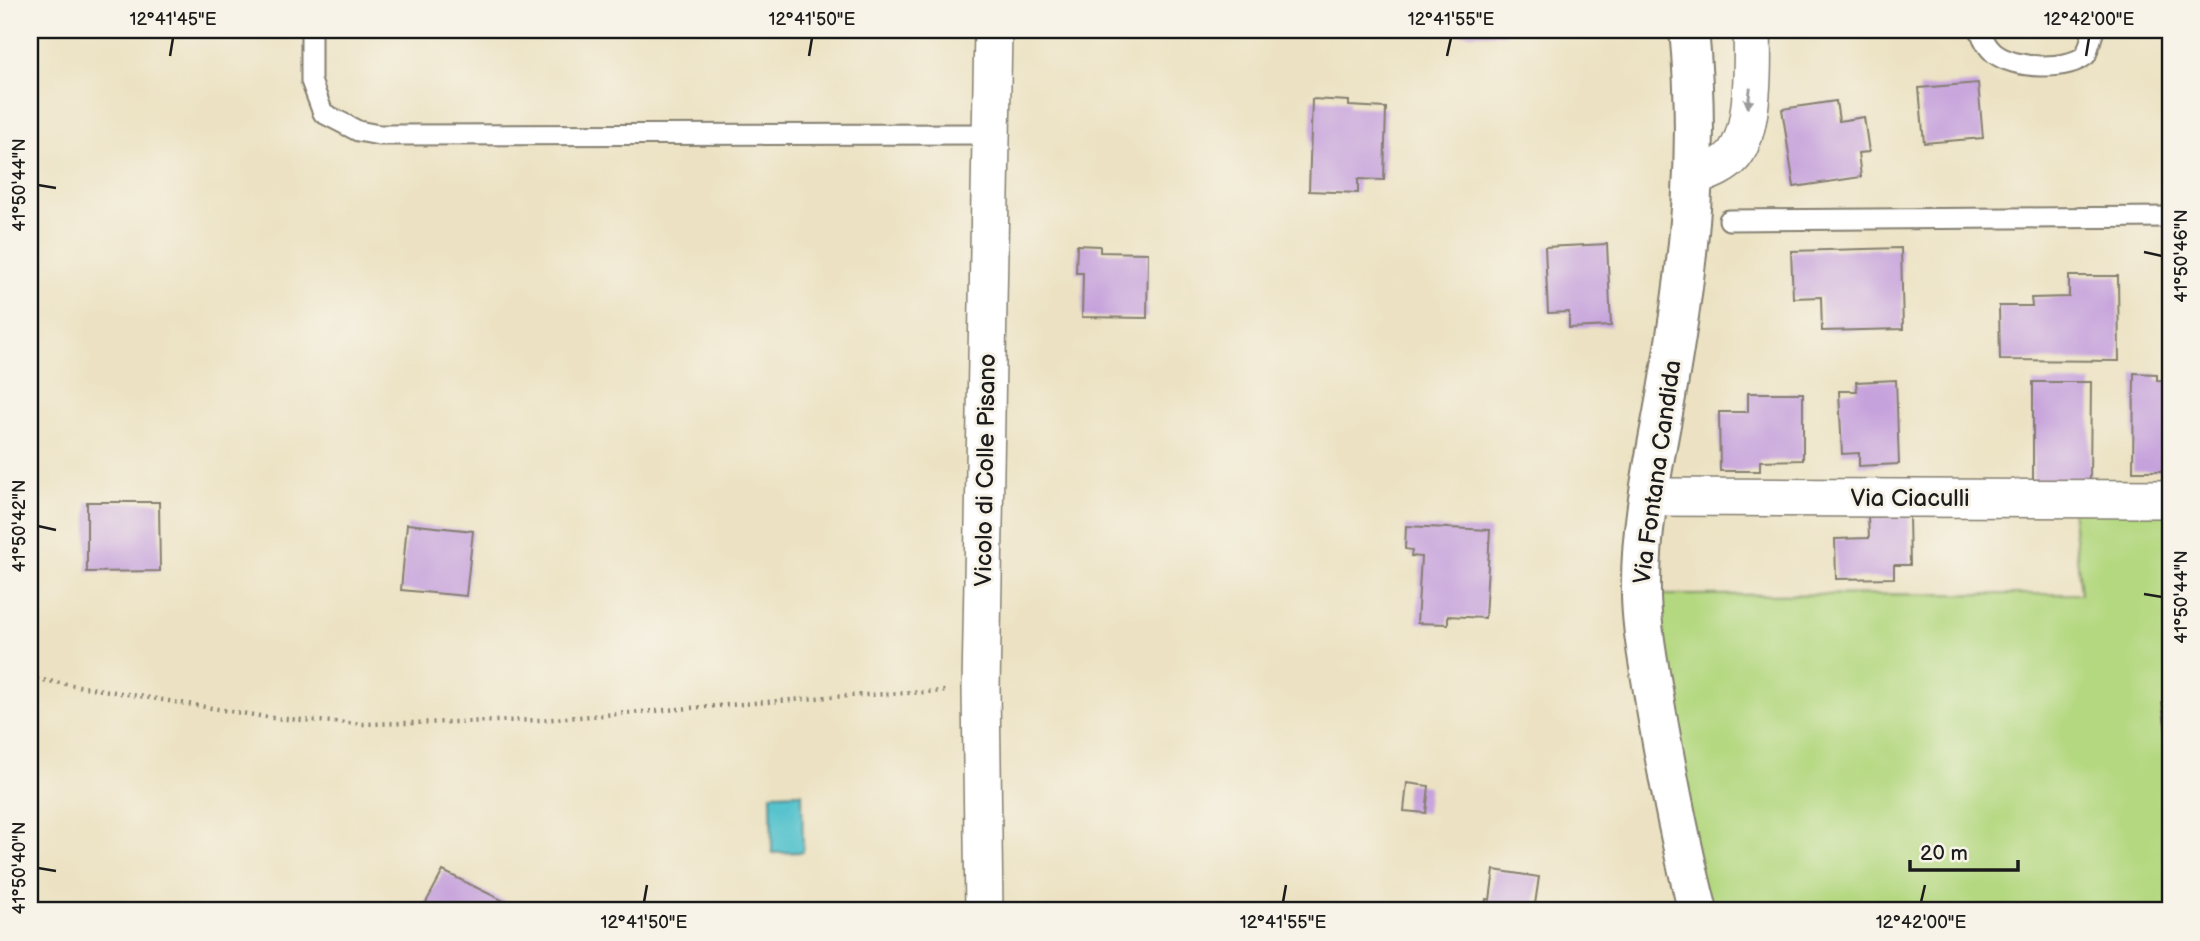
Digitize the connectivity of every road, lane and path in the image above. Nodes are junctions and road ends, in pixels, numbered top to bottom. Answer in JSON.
{"nodes":[{"id":1,"x":312,"y":30,"type":"edge"},
{"id":2,"x":993,"y":30,"type":"edge"},
{"id":3,"x":1689,"y":30,"type":"edge"},
{"id":4,"x":1752,"y":30,"type":"edge"},
{"id":5,"x":1980,"y":30,"type":"edge"},
{"id":6,"x":2094,"y":30,"type":"edge"},
{"id":7,"x":991,"y":134,"type":"junction"},
{"id":8,"x":1695,"y":177,"type":"junction"},
{"id":9,"x":2170,"y":217,"type":"edge"},
{"id":10,"x":1729,"y":220,"type":"dead end"},
{"id":11,"x":1649,"y":497,"type":"junction"},
{"id":12,"x":2170,"y":499,"type":"edge"},
{"id":13,"x":30,"y":678,"type":"edge"},
{"id":14,"x":981,"y":689,"type":"junction"},
{"id":15,"x":984,"y":911,"type":"edge"},
{"id":16,"x":1698,"y":911,"type":"edge"}],
"edges":[{"from":1,"to":7,"type":"lane"},
{"from":2,"to":7,"type":"street","name":"Vicolo di Colle Pisano"},
{"from":3,"to":8,"type":"main road","name":"Via Fontana Candida"},
{"from":4,"to":8,"type":"street","one_way":true},
{"from":5,"to":6,"type":"lane"},
{"from":7,"to":14,"type":"street","name":"Vicolo di Colle Pisano"},
{"from":8,"to":11,"type":"main road","name":"Via Fontana Candida"},
{"from":9,"to":10,"type":"lane"},
{"from":11,"to":12,"type":"street","name":"Via Ciaculli"},
{"from":11,"to":16,"type":"main road","name":"Via Fontana Candida"},
{"from":13,"to":14,"type":"path"},
{"from":14,"to":15,"type":"street","name":"Vicolo di Colle Pisano"}]}
